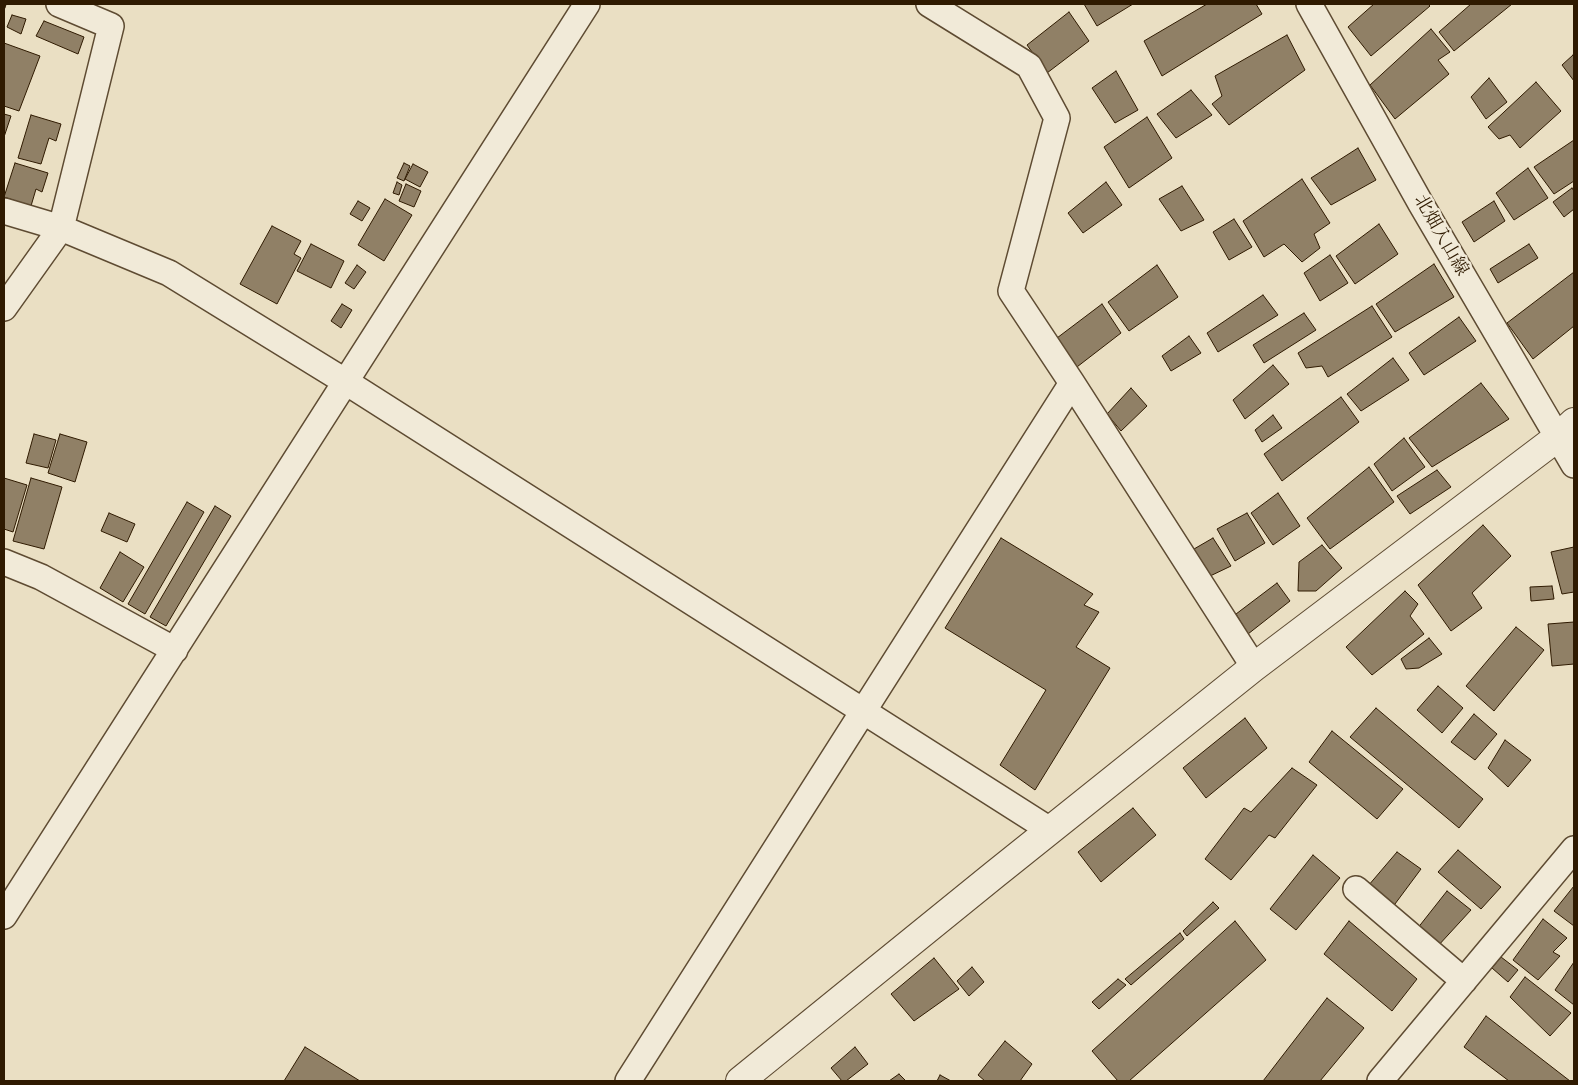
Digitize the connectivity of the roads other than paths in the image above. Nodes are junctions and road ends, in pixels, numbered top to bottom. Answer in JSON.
{"nodes":[{"id":1,"x":58,"y":4,"type":"edge"},
{"id":2,"x":587,"y":4,"type":"edge"},
{"id":3,"x":929,"y":4,"type":"edge"},
{"id":4,"x":1309,"y":4,"type":"edge"},
{"id":5,"x":4,"y":211,"type":"edge"},
{"id":6,"x":61,"y":228,"type":"junction"},
{"id":7,"x":4,"y":308,"type":"edge"},
{"id":8,"x":346,"y":382,"type":"junction"},
{"id":9,"x":1072,"y":383,"type":"junction"},
{"id":10,"x":1566,"y":430,"type":"edge"},
{"id":11,"x":1574,"y":465,"type":"edge"},
{"id":12,"x":4,"y":562,"type":"edge"},
{"id":13,"x":175,"y":650,"type":"junction"},
{"id":14,"x":1254,"y":667,"type":"junction"},
{"id":15,"x":864,"y":711,"type":"junction"},
{"id":16,"x":1050,"y":830,"type":"junction"},
{"id":17,"x":1574,"y":849,"type":"edge"},
{"id":18,"x":1356,"y":889,"type":"dead end"},
{"id":19,"x":4,"y":916,"type":"edge"},
{"id":20,"x":1464,"y":981,"type":"junction"},
{"id":21,"x":628,"y":1081,"type":"edge"},
{"id":22,"x":740,"y":1081,"type":"edge"},
{"id":23,"x":1380,"y":1081,"type":"edge"}],
"edges":[{"from":1,"to":6,"type":"street"},
{"from":2,"to":8,"type":"street"},
{"from":3,"to":9,"type":"street"},
{"from":4,"to":10,"type":"street","name":"北畑入山線"},
{"from":5,"to":6,"type":"street"},
{"from":6,"to":7,"type":"street"},
{"from":6,"to":8,"type":"street"},
{"from":8,"to":13,"type":"street"},
{"from":8,"to":15,"type":"street"},
{"from":9,"to":14,"type":"street"},
{"from":9,"to":15,"type":"street"},
{"from":10,"to":11,"type":"street","name":"北畑入山線"},
{"from":10,"to":14,"type":"street"},
{"from":12,"to":13,"type":"street"},
{"from":13,"to":19,"type":"street"},
{"from":14,"to":16,"type":"street"},
{"from":15,"to":16,"type":"street"},
{"from":15,"to":21,"type":"street"},
{"from":16,"to":22,"type":"street"},
{"from":17,"to":20,"type":"street"},
{"from":18,"to":20,"type":"street"},
{"from":20,"to":23,"type":"street"}]}
